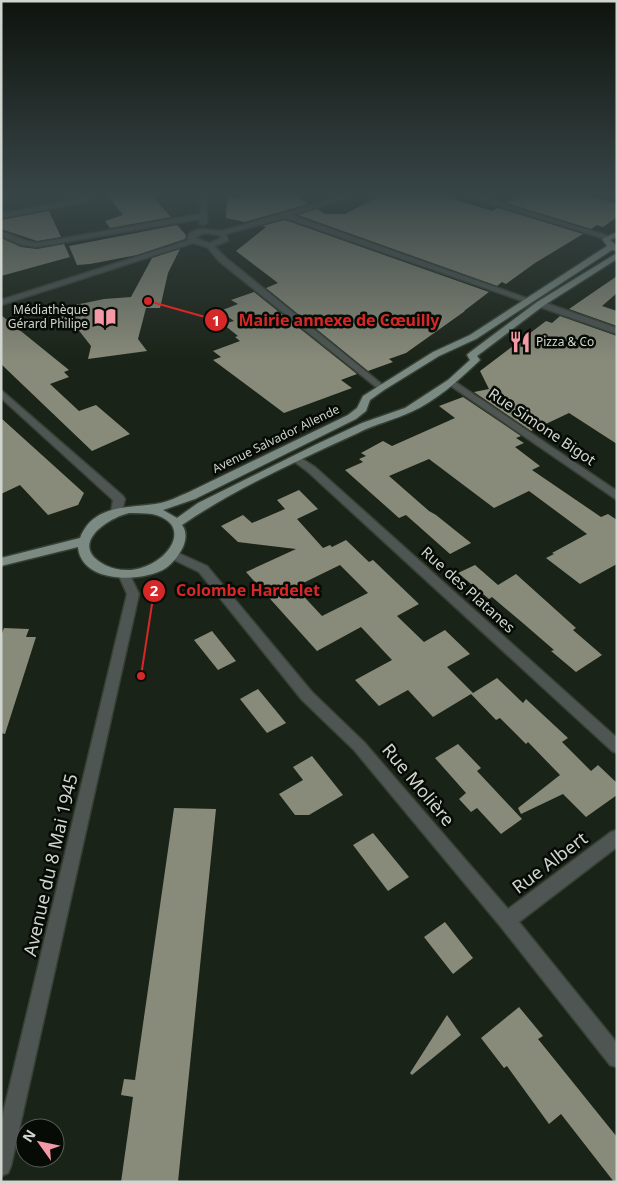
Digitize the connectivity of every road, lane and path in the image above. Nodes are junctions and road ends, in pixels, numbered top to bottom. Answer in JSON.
{"nodes":[{"id":1,"x":164,"y":251,"type":"edge"},
{"id":2,"x":214,"y":251,"type":"edge"},
{"id":3,"x":387,"y":251,"type":"edge"},
{"id":4,"x":609,"y":251,"type":"edge"},
{"id":5,"x":617,"y":255,"type":"edge"},
{"id":6,"x":528,"y":300,"type":"junction"},
{"id":7,"x":1,"y":303,"type":"edge"},
{"id":8,"x":540,"y":304,"type":"junction"},
{"id":9,"x":617,"y":331,"type":"edge"},
{"id":10,"x":451,"y":348,"type":"junction"},
{"id":11,"x":472,"y":355,"type":"junction"},
{"id":12,"x":451,"y":382,"type":"junction"},
{"id":13,"x":381,"y":388,"type":"junction"},
{"id":14,"x":1,"y":393,"type":"edge"},
{"id":15,"x":14,"y":404,"type":"junction"},
{"id":16,"x":1,"y":408,"type":"edge"},
{"id":17,"x":362,"y":409,"type":"junction"},
{"id":18,"x":382,"y":418,"type":"junction"},
{"id":19,"x":296,"y":458,"type":"junction"},
{"id":20,"x":617,"y":496,"type":"edge"},
{"id":21,"x":141,"y":508,"type":"junction"},
{"id":22,"x":117,"y":512,"type":"junction"},
{"id":23,"x":177,"y":523,"type":"junction"},
{"id":24,"x":84,"y":540,"type":"junction"},
{"id":25,"x":174,"y":555,"type":"junction"},
{"id":26,"x":1,"y":562,"type":"edge"},
{"id":27,"x":124,"y":574,"type":"junction"},
{"id":28,"x":617,"y":747,"type":"edge"},
{"id":29,"x":617,"y":837,"type":"edge"},
{"id":30,"x":507,"y":921,"type":"junction"},
{"id":31,"x":617,"y":1058,"type":"edge"},
{"id":32,"x":1,"y":1166,"type":"edge"}],
"edges":[{"from":1,"to":7,"type":"street"},
{"from":2,"to":13,"type":"street"},
{"from":3,"to":6,"type":"street"},
{"from":4,"to":6,"type":"main road","name":"Avenue Salvador Allende"},
{"from":5,"to":8,"type":"main road","name":"Avenue Salvador Allende"},
{"from":6,"to":10,"type":"main road","name":"Avenue Salvador Allende"},
{"from":8,"to":9,"type":"street"},
{"from":8,"to":11,"type":"main road","name":"Avenue Salvador Allende"},
{"from":10,"to":11,"type":"main road"},
{"from":10,"to":13,"type":"main road","name":"Avenue Salvador Allende"},
{"from":11,"to":12,"type":"main road","name":"Avenue Salvador Allende"},
{"from":12,"to":18,"type":"main road","name":"Avenue Salvador Allende"},
{"from":12,"to":20,"type":"street","name":"Rue Simone Bigot"},
{"from":13,"to":17,"type":"main road","name":"Avenue Salvador Allende"},
{"from":14,"to":15,"type":"street"},
{"from":15,"to":16,"type":"street"},
{"from":15,"to":22,"type":"street"},
{"from":17,"to":18,"type":"main road"},
{"from":17,"to":21,"type":"main road","name":"Avenue Salvador Allende"},
{"from":18,"to":19,"type":"main road","name":"Avenue Salvador Allende"},
{"from":19,"to":23,"type":"main road","name":"Avenue Salvador Allende"},
{"from":19,"to":28,"type":"street","name":"Rue des Platanes"},
{"from":21,"to":22,"type":"main road"},
{"from":21,"to":23,"type":"main road"},
{"from":22,"to":24,"type":"main road"},
{"from":23,"to":25,"type":"main road"},
{"from":24,"to":26,"type":"main road"},
{"from":24,"to":27,"type":"main road"},
{"from":25,"to":27,"type":"main road"},
{"from":25,"to":30,"type":"street","name":"Rue Molière"},
{"from":27,"to":32,"type":"street","name":"Avenue du 8 Mai 1945"},
{"from":29,"to":30,"type":"street","name":"Rue Albert"},
{"from":30,"to":31,"type":"street","name":"Rue Molière"}]}
